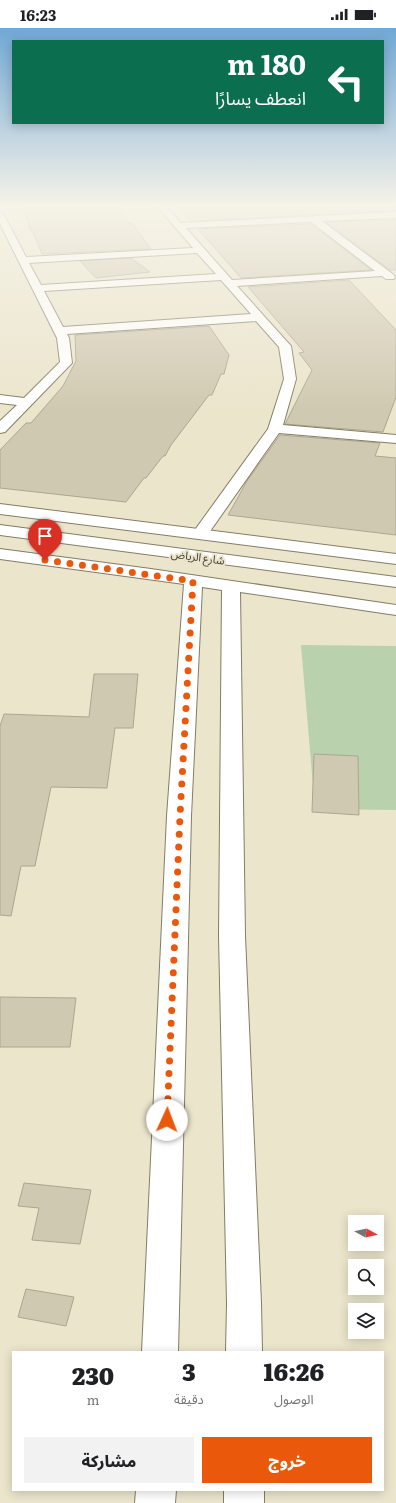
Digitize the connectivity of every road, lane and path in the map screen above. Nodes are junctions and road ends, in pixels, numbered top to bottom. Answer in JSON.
{"nodes":[{"id":1,"x":30,"y":274,"type":"edge"},
{"id":2,"x":222,"y":274,"type":"edge"},
{"id":3,"x":366,"y":274,"type":"edge"},
{"id":4,"x":386,"y":274,"type":"edge"},
{"id":5,"x":227,"y":280,"type":"junction"},
{"id":6,"x":396,"y":281,"type":"edge"},
{"id":7,"x":37,"y":288,"type":"junction"},
{"id":8,"x":259,"y":317,"type":"junction"},
{"id":9,"x":59,"y":331,"type":"junction"},
{"id":10,"x":0,"y":399,"type":"edge"},
{"id":11,"x":27,"y":402,"type":"junction"},
{"id":12,"x":0,"y":429,"type":"edge"},
{"id":13,"x":275,"y":429,"type":"junction"},
{"id":14,"x":396,"y":439,"type":"edge"},
{"id":15,"x":0,"y":509,"type":"edge"},
{"id":16,"x":0,"y":530,"type":"edge"},
{"id":17,"x":200,"y":534,"type":"junction"},
{"id":18,"x":0,"y":554,"type":"edge"},
{"id":19,"x":396,"y":559,"type":"edge"},
{"id":20,"x":193,"y":581,"type":"junction"},
{"id":21,"x":396,"y":582,"type":"edge"},
{"id":22,"x":231,"y":586,"type":"junction"},
{"id":23,"x":396,"y":610,"type":"edge"},
{"id":24,"x":160,"y":1351,"type":"edge"},
{"id":25,"x":244,"y":1351,"type":"edge"},
{"id":26,"x":156,"y":1491,"type":"edge"},
{"id":27,"x":244,"y":1491,"type":"edge"},
{"id":28,"x":155,"y":1503,"type":"edge"},
{"id":29,"x":244,"y":1503,"type":"edge"}],
"edges":[{"from":1,"to":7,"type":"street"},
{"from":2,"to":5,"type":"street"},
{"from":3,"to":5,"type":"street"},
{"from":4,"to":6,"type":"street"},
{"from":5,"to":7,"type":"street"},
{"from":5,"to":8,"type":"street"},
{"from":7,"to":9,"type":"street"},
{"from":8,"to":9,"type":"street"},
{"from":8,"to":13,"type":"street"},
{"from":9,"to":11,"type":"street"},
{"from":10,"to":11,"type":"street"},
{"from":11,"to":12,"type":"street"},
{"from":13,"to":14,"type":"street"},
{"from":13,"to":17,"type":"street"},
{"from":15,"to":17,"type":"street","name":"شارع الرياض"},
{"from":16,"to":21,"type":"street","name":"شارع الرياض"},
{"from":17,"to":19,"type":"street","name":"شارع الرياض"},
{"from":18,"to":20,"type":"street"},
{"from":20,"to":22,"type":"street"},
{"from":20,"to":24,"type":"street"},
{"from":22,"to":23,"type":"street"},
{"from":22,"to":25,"type":"street"},
{"from":26,"to":28,"type":"street"},
{"from":27,"to":29,"type":"street"}]}
